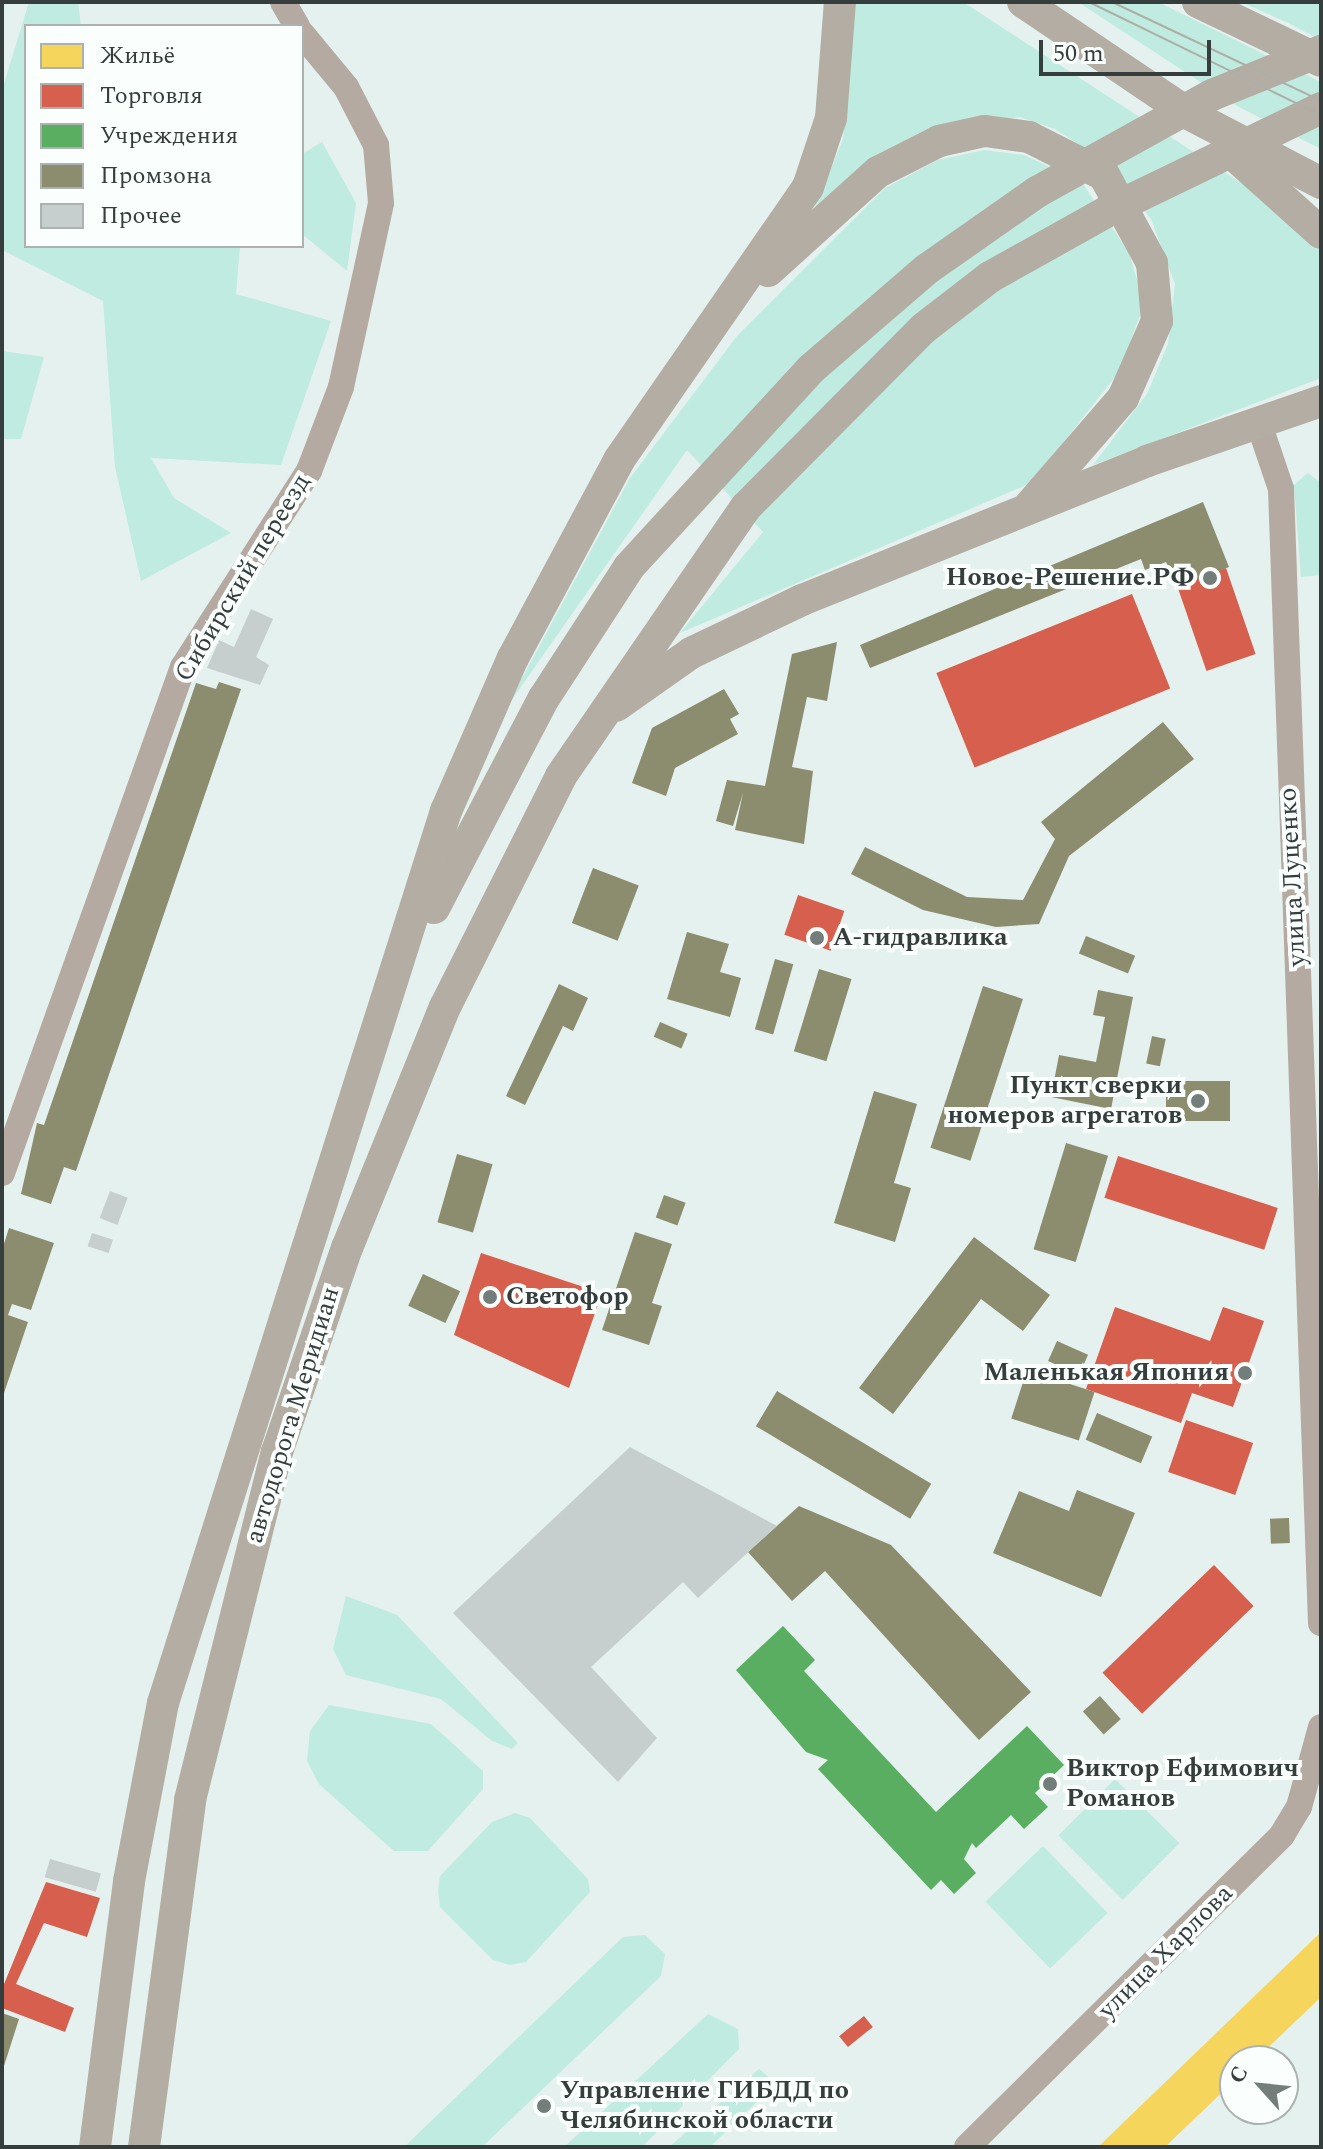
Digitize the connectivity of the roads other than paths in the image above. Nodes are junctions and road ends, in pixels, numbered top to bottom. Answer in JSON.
{"nodes":[{"id":1,"x":283,"y":2,"type":"edge"},
{"id":2,"x":840,"y":2,"type":"edge"},
{"id":3,"x":1023,"y":2,"type":"edge"},
{"id":4,"x":1198,"y":2,"type":"edge"},
{"id":5,"x":296,"y":24,"type":"edge"},
{"id":6,"x":304,"y":36,"type":"edge"},
{"id":7,"x":1321,"y":51,"type":"edge"},
{"id":8,"x":1321,"y":61,"type":"edge"},
{"id":9,"x":1321,"y":108,"type":"edge"},
{"id":10,"x":1189,"y":114,"type":"junction"},
{"id":11,"x":1321,"y":183,"type":"edge"},
{"id":12,"x":1321,"y":233,"type":"edge"},
{"id":13,"x":720,"y":313,"type":"junction"},
{"id":14,"x":1321,"y":401,"type":"edge"},
{"id":15,"x":1258,"y":421,"type":"junction"},
{"id":16,"x":1027,"y":509,"type":"junction"},
{"id":17,"x":589,"y":728,"type":"junction"},
{"id":18,"x":377,"y":1043,"type":"junction"},
{"id":19,"x":2,"y":1173,"type":"edge"},
{"id":20,"x":1318,"y":1537,"type":"edge"},
{"id":21,"x":1321,"y":1623,"type":"edge"},
{"id":22,"x":1321,"y":1727,"type":"edge"},
{"id":23,"x":1316,"y":1768,"type":"edge"},
{"id":24,"x":95,"y":2147,"type":"edge"},
{"id":25,"x":144,"y":2147,"type":"edge"},
{"id":26,"x":967,"y":2147,"type":"edge"}],
"edges":[{"from":1,"to":5,"type":"street"},
{"from":2,"to":13,"type":"main road"},
{"from":3,"to":10,"type":"main road"},
{"from":4,"to":8,"type":"main road"},
{"from":6,"to":19,"type":"street","name":"Сибирский переезд"},
{"from":7,"to":18,"type":"main road"},
{"from":9,"to":17,"type":"main road","name":"автодорога Меридиан"},
{"from":10,"to":11,"type":"main road"},
{"from":10,"to":12,"type":"main road"},
{"from":13,"to":16,"type":"main road"},
{"from":13,"to":18,"type":"main road"},
{"from":14,"to":15,"type":"main road"},
{"from":15,"to":16,"type":"main road"},
{"from":15,"to":20,"type":"street","name":"улица Луценко"},
{"from":16,"to":17,"type":"main road"},
{"from":17,"to":25,"type":"main road","name":"автодорога Меридиан"},
{"from":18,"to":24,"type":"main road","name":"автодорога Меридиан"},
{"from":20,"to":21,"type":"street","name":"улица Луценко"},
{"from":22,"to":23,"type":"street","name":"улица Харлова"},
{"from":23,"to":26,"type":"street","name":"улица Харлова"}]}
